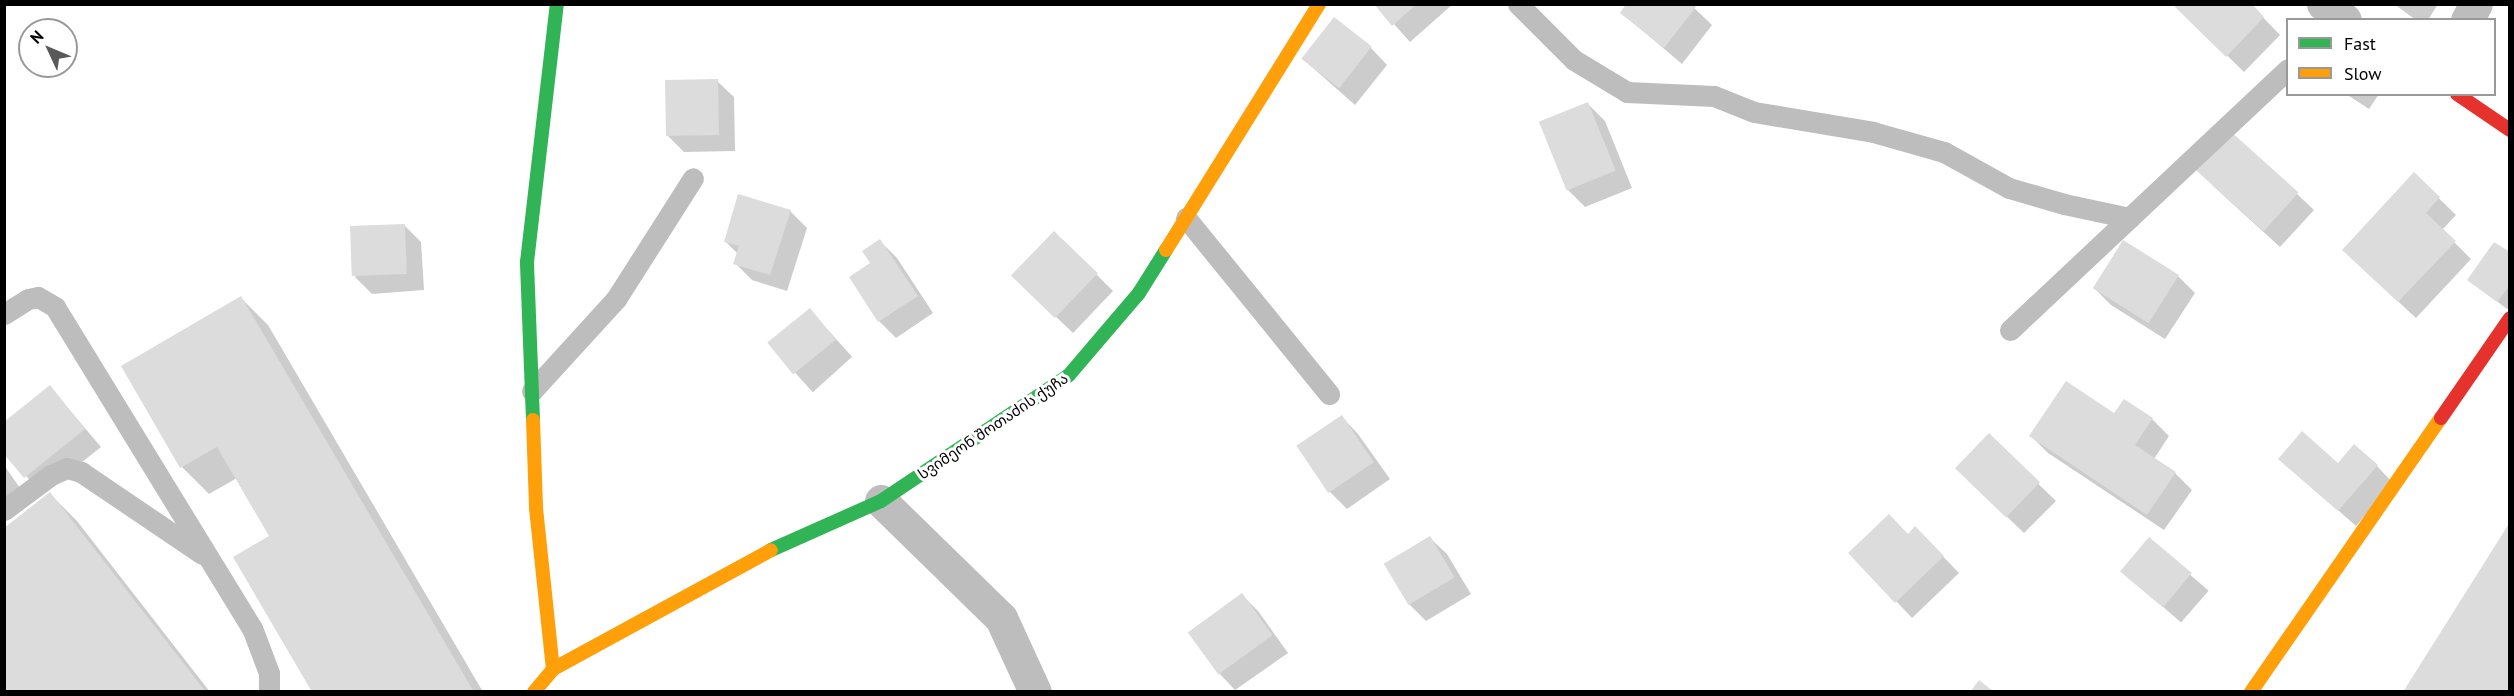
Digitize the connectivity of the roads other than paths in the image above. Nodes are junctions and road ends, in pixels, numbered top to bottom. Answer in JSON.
{"nodes":[{"id":1,"x":557,"y":4,"type":"edge"},
{"id":2,"x":1319,"y":4,"type":"edge"},
{"id":3,"x":1518,"y":4,"type":"edge"},
{"id":4,"x":2476,"y":4,"type":"edge"},
{"id":5,"x":2468,"y":18,"type":"edge"},
{"id":6,"x":2286,"y":71,"type":"edge"},
{"id":7,"x":2460,"y":96,"type":"edge"},
{"id":8,"x":2510,"y":130,"type":"edge"},
{"id":9,"x":693,"y":178,"type":"dead end"},
{"id":10,"x":1186,"y":218,"type":"junction"},
{"id":11,"x":2130,"y":218,"type":"junction"},
{"id":12,"x":4,"y":314,"type":"edge"},
{"id":13,"x":2510,"y":318,"type":"edge"},
{"id":14,"x":2010,"y":330,"type":"dead end"},
{"id":15,"x":532,"y":391,"type":"junction"},
{"id":16,"x":1329,"y":394,"type":"dead end"},
{"id":17,"x":881,"y":501,"type":"junction"},
{"id":18,"x":4,"y":510,"type":"edge"},
{"id":19,"x":210,"y":559,"type":"junction"},
{"id":20,"x":553,"y":669,"type":"junction"},
{"id":21,"x":269,"y":692,"type":"edge"},
{"id":22,"x":534,"y":692,"type":"edge"},
{"id":23,"x":1035,"y":692,"type":"edge"},
{"id":24,"x":2251,"y":692,"type":"edge"}],
"edges":[{"from":1,"to":15,"type":"street"},
{"from":2,"to":10,"type":"street","name":"სვიმეონ შოთაძის ქუჩა"},
{"from":3,"to":11,"type":"lane"},
{"from":4,"to":5,"type":"street"},
{"from":6,"to":11,"type":"lane"},
{"from":7,"to":8,"type":"street"},
{"from":9,"to":15,"type":"lane"},
{"from":10,"to":16,"type":"lane"},
{"from":10,"to":17,"type":"street","name":"სვიმეონ შოთაძის ქუჩა"},
{"from":11,"to":14,"type":"lane"},
{"from":12,"to":19,"type":"lane"},
{"from":13,"to":24,"type":"street"},
{"from":15,"to":20,"type":"street"},
{"from":17,"to":20,"type":"street","name":"სვიმეონ შოთაძის ქუჩა"},
{"from":17,"to":23,"type":"street"},
{"from":18,"to":19,"type":"lane"},
{"from":19,"to":21,"type":"lane"},
{"from":20,"to":22,"type":"street"}]}
